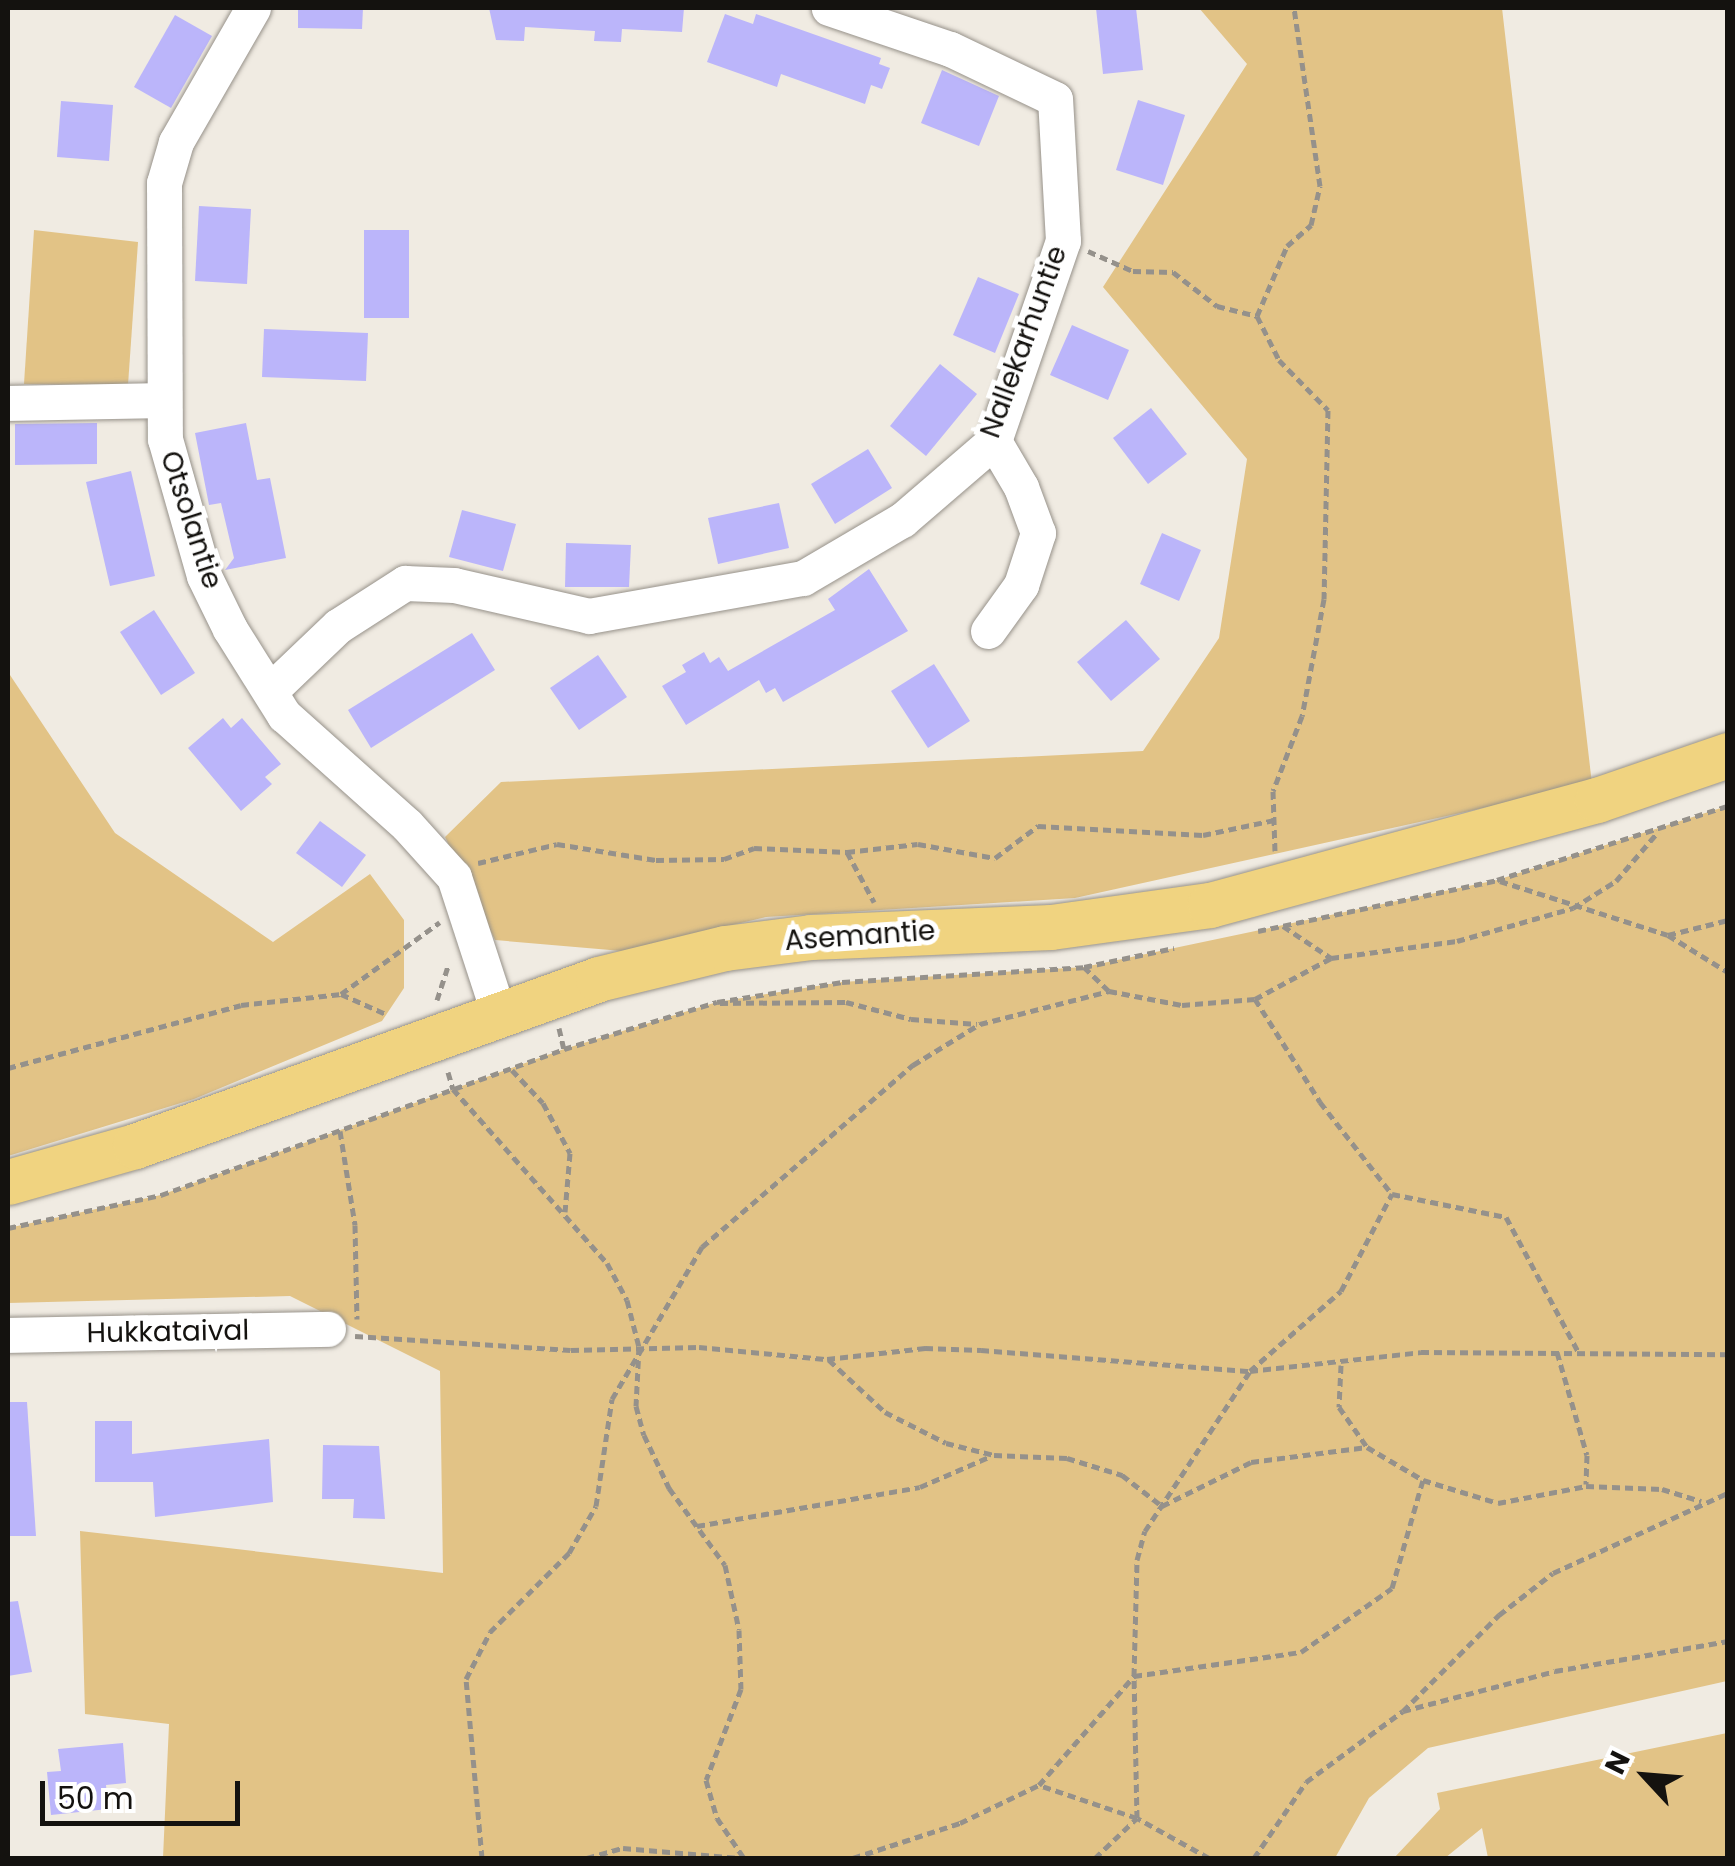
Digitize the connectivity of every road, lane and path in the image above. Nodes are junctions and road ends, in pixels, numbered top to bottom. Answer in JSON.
{"nodes":[{"id":1,"x":253,"y":8,"type":"edge"},
{"id":2,"x":830,"y":8,"type":"edge"},
{"id":3,"x":1294,"y":8,"type":"edge"},
{"id":4,"x":1063,"y":241,"type":"junction"},
{"id":5,"x":1258,"y":316,"type":"junction"},
{"id":6,"x":162,"y":400,"type":"junction"},
{"id":7,"x":8,"y":403,"type":"edge"},
{"id":8,"x":994,"y":441,"type":"junction"},
{"id":9,"x":988,"y":632,"type":"dead end"},
{"id":10,"x":272,"y":689,"type":"junction"},
{"id":11,"x":1728,"y":755,"type":"edge"},
{"id":12,"x":1274,"y":820,"type":"junction"},
{"id":13,"x":1660,"y":830,"type":"dead end"},
{"id":14,"x":847,"y":852,"type":"junction"},
{"id":15,"x":1275,"y":861,"type":"dead end"},
{"id":16,"x":454,"y":877,"type":"junction"},
{"id":17,"x":1497,"y":880,"type":"dead end"},
{"id":18,"x":1572,"y":908,"type":"junction"},
{"id":19,"x":442,"y":920,"type":"dead end"},
{"id":20,"x":1728,"y":920,"type":"edge"},
{"id":21,"x":1283,"y":926,"type":"dead end"},
{"id":22,"x":886,"y":932,"type":"junction"},
{"id":23,"x":1668,"y":936,"type":"junction"},
{"id":24,"x":1331,"y":958,"type":"junction"},
{"id":25,"x":1084,"y":967,"type":"dead end"},
{"id":26,"x":1728,"y":972,"type":"edge"},
{"id":27,"x":1109,"y":991,"type":"junction"},
{"id":28,"x":341,"y":994,"type":"junction"},
{"id":29,"x":1255,"y":999,"type":"junction"},
{"id":30,"x":717,"y":1002,"type":"dead end"},
{"id":31,"x":499,"y":1014,"type":"junction"},
{"id":32,"x":980,"y":1024,"type":"junction"},
{"id":33,"x":558,"y":1026,"type":"dead end"},
{"id":34,"x":419,"y":1045,"type":"junction"},
{"id":35,"x":564,"y":1049,"type":"dead end"},
{"id":36,"x":8,"y":1068,"type":"edge"},
{"id":37,"x":512,"y":1070,"type":"dead end"},
{"id":38,"x":340,"y":1130,"type":"junction"},
{"id":39,"x":8,"y":1182,"type":"edge"},
{"id":40,"x":1392,"y":1194,"type":"junction"},
{"id":41,"x":565,"y":1212,"type":"junction"},
{"id":42,"x":8,"y":1228,"type":"edge"},
{"id":43,"x":343,"y":1333,"type":"junction"},
{"id":44,"x":8,"y":1335,"type":"edge"},
{"id":45,"x":640,"y":1347,"type":"junction"},
{"id":46,"x":1578,"y":1351,"type":"junction"},
{"id":47,"x":1557,"y":1352,"type":"junction"},
{"id":48,"x":1728,"y":1354,"type":"edge"},
{"id":49,"x":827,"y":1358,"type":"junction"},
{"id":50,"x":1340,"y":1364,"type":"junction"},
{"id":51,"x":1250,"y":1371,"type":"junction"},
{"id":52,"x":1367,"y":1446,"type":"junction"},
{"id":53,"x":994,"y":1455,"type":"junction"},
{"id":54,"x":1423,"y":1480,"type":"junction"},
{"id":55,"x":1586,"y":1486,"type":"junction"},
{"id":56,"x":1728,"y":1493,"type":"edge"},
{"id":57,"x":1704,"y":1502,"type":"junction"},
{"id":58,"x":1162,"y":1506,"type":"junction"},
{"id":59,"x":697,"y":1526,"type":"junction"},
{"id":60,"x":1728,"y":1641,"type":"edge"},
{"id":61,"x":1134,"y":1676,"type":"junction"},
{"id":62,"x":1403,"y":1711,"type":"junction"},
{"id":63,"x":1038,"y":1785,"type":"junction"},
{"id":64,"x":1137,"y":1818,"type":"junction"},
{"id":65,"x":482,"y":1858,"type":"edge"},
{"id":66,"x":587,"y":1858,"type":"edge"},
{"id":67,"x":742,"y":1858,"type":"edge"},
{"id":68,"x":853,"y":1858,"type":"edge"},
{"id":69,"x":1095,"y":1858,"type":"edge"},
{"id":70,"x":1209,"y":1858,"type":"edge"},
{"id":71,"x":1254,"y":1858,"type":"edge"}],
"edges":[{"from":1,"to":6,"type":"street","name":"Otsolantie"},
{"from":2,"to":4,"type":"street","name":"Nallekarhuntie"},
{"from":3,"to":5,"type":"path"},
{"from":4,"to":5,"type":"path"},
{"from":4,"to":8,"type":"street","name":"Nallekarhuntie"},
{"from":5,"to":12,"type":"path"},
{"from":6,"to":7,"type":"street"},
{"from":6,"to":10,"type":"street","name":"Otsolantie"},
{"from":8,"to":9,"type":"street"},
{"from":8,"to":10,"type":"street","name":"Nallekarhuntie"},
{"from":10,"to":16,"type":"street","name":"Otsolantie"},
{"from":11,"to":22,"type":"main road","name":"Asemantie"},
{"from":12,"to":14,"type":"path"},
{"from":12,"to":15,"type":"path"},
{"from":13,"to":18,"type":"path"},
{"from":14,"to":16,"type":"path"},
{"from":14,"to":22,"type":"path"},
{"from":16,"to":31,"type":"street","name":"Otsolantie"},
{"from":17,"to":18,"type":"path"},
{"from":18,"to":23,"type":"path"},
{"from":18,"to":24,"type":"path"},
{"from":19,"to":28,"type":"path"},
{"from":20,"to":23,"type":"path"},
{"from":21,"to":24,"type":"path"},
{"from":22,"to":31,"type":"main road","name":"Asemantie"},
{"from":23,"to":26,"type":"path"},
{"from":24,"to":29,"type":"path"},
{"from":25,"to":27,"type":"path"},
{"from":27,"to":29,"type":"path"},
{"from":27,"to":32,"type":"path"},
{"from":28,"to":34,"type":"path"},
{"from":28,"to":36,"type":"path"},
{"from":29,"to":40,"type":"path"},
{"from":30,"to":32,"type":"path"},
{"from":31,"to":34,"type":"main road","name":"Asemantie"},
{"from":32,"to":45,"type":"path"},
{"from":33,"to":35,"type":"path"},
{"from":34,"to":39,"type":"main road","name":"Asemantie"},
{"from":37,"to":41,"type":"path"},
{"from":38,"to":41,"type":"path"},
{"from":38,"to":42,"type":"path"},
{"from":38,"to":43,"type":"path"},
{"from":40,"to":46,"type":"path"},
{"from":40,"to":51,"type":"path"},
{"from":41,"to":45,"type":"path"},
{"from":43,"to":44,"type":"street","name":"Hukkataival"},
{"from":43,"to":45,"type":"path"},
{"from":45,"to":49,"type":"path"},
{"from":45,"to":59,"type":"path"},
{"from":45,"to":65,"type":"path"},
{"from":46,"to":47,"type":"path"},
{"from":46,"to":48,"type":"path"},
{"from":47,"to":50,"type":"path"},
{"from":47,"to":55,"type":"path"},
{"from":49,"to":51,"type":"path"},
{"from":49,"to":53,"type":"path"},
{"from":50,"to":51,"type":"path"},
{"from":50,"to":52,"type":"path"},
{"from":51,"to":58,"type":"path"},
{"from":52,"to":54,"type":"path"},
{"from":52,"to":58,"type":"path"},
{"from":53,"to":58,"type":"path"},
{"from":53,"to":59,"type":"path"},
{"from":54,"to":55,"type":"path"},
{"from":54,"to":61,"type":"path"},
{"from":55,"to":57,"type":"path"},
{"from":56,"to":57,"type":"path"},
{"from":57,"to":62,"type":"path"},
{"from":58,"to":61,"type":"path"},
{"from":59,"to":67,"type":"path"},
{"from":60,"to":62,"type":"path"},
{"from":61,"to":63,"type":"path"},
{"from":61,"to":64,"type":"path"},
{"from":62,"to":71,"type":"path"},
{"from":63,"to":64,"type":"path"},
{"from":63,"to":68,"type":"path"},
{"from":64,"to":69,"type":"path"},
{"from":64,"to":70,"type":"path"},
{"from":66,"to":67,"type":"path"}]}
